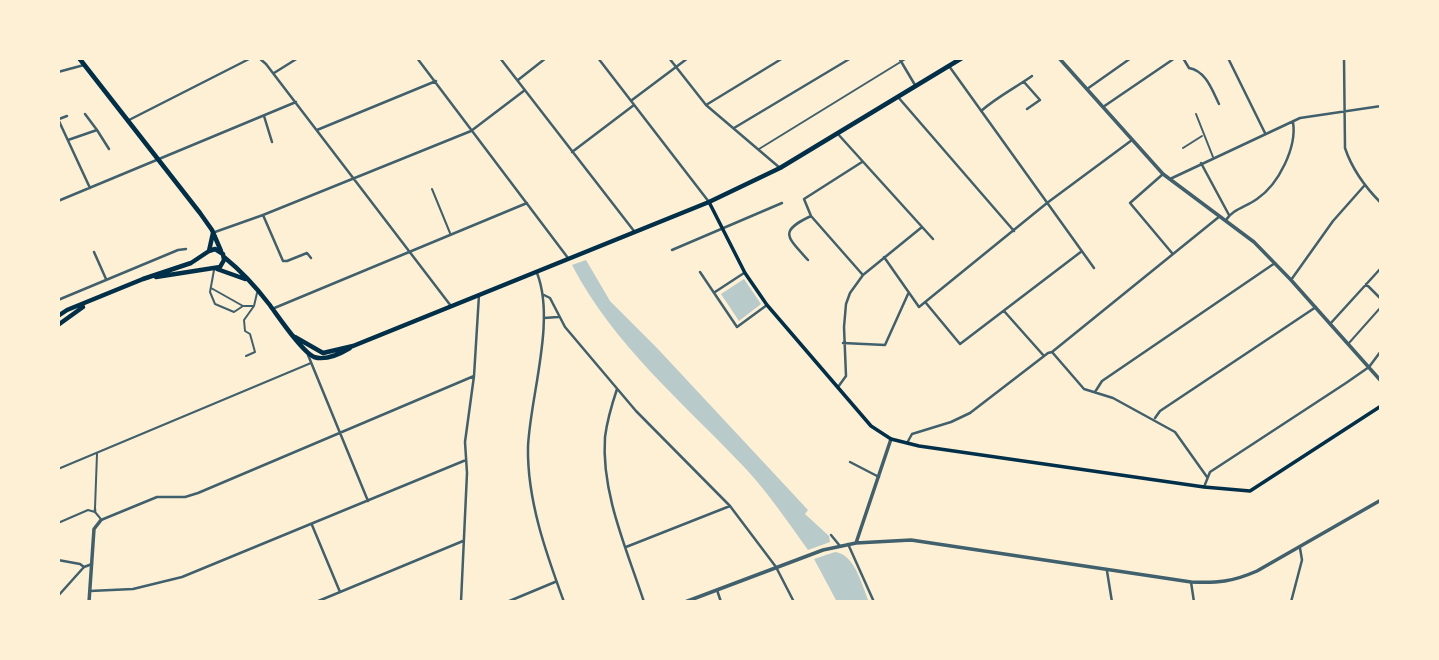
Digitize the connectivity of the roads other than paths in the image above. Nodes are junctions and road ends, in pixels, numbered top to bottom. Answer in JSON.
{"nodes":[{"id":1,"x":79,"y":58,"type":"edge"},
{"id":2,"x":251,"y":58,"type":"edge"},
{"id":3,"x":259,"y":58,"type":"edge"},
{"id":4,"x":298,"y":58,"type":"edge"},
{"id":5,"x":417,"y":58,"type":"edge"},
{"id":6,"x":500,"y":58,"type":"edge"},
{"id":7,"x":547,"y":58,"type":"edge"},
{"id":8,"x":598,"y":58,"type":"edge"},
{"id":9,"x":669,"y":58,"type":"edge"},
{"id":10,"x":688,"y":58,"type":"edge"},
{"id":11,"x":783,"y":58,"type":"edge"},
{"id":12,"x":850,"y":58,"type":"edge"},
{"id":13,"x":907,"y":58,"type":"edge"},
{"id":14,"x":948,"y":58,"type":"edge"},
{"id":15,"x":962,"y":58,"type":"edge"},
{"id":16,"x":1059,"y":58,"type":"edge"},
{"id":17,"x":1131,"y":58,"type":"edge"},
{"id":18,"x":1175,"y":58,"type":"edge"},
{"id":19,"x":1183,"y":58,"type":"edge"},
{"id":20,"x":1228,"y":58,"type":"edge"},
{"id":21,"x":1344,"y":58,"type":"edge"},
{"id":22,"x":900,"y":60,"type":"edge"},
{"id":23,"x":84,"y":65,"type":"junction"},
{"id":24,"x":952,"y":65,"type":"junction"},
{"id":25,"x":675,"y":67,"type":"junction"},
{"id":26,"x":58,"y":72,"type":"edge"},
{"id":27,"x":274,"y":73,"type":"junction"},
{"id":28,"x":1032,"y":76,"type":"dead end"},
{"id":29,"x":518,"y":80,"type":"junction"},
{"id":30,"x":436,"y":81,"type":"junction"},
{"id":31,"x":1024,"y":82,"type":"junction"},
{"id":32,"x":916,"y":86,"type":"junction"},
{"id":33,"x":1087,"y":89,"type":"junction"},
{"id":34,"x":525,"y":90,"type":"junction"},
{"id":35,"x":898,"y":97,"type":"junction"},
{"id":36,"x":631,"y":101,"type":"junction"},
{"id":37,"x":296,"y":102,"type":"junction"},
{"id":38,"x":1219,"y":104,"type":"dead end"},
{"id":39,"x":634,"y":105,"type":"junction"},
{"id":40,"x":706,"y":105,"type":"junction"},
{"id":41,"x":1381,"y":106,"type":"edge"},
{"id":42,"x":1103,"y":107,"type":"junction"},
{"id":43,"x":1027,"y":109,"type":"dead end"},
{"id":44,"x":1343,"y":110,"type":"junction"},
{"id":45,"x":981,"y":111,"type":"junction"},
{"id":46,"x":85,"y":114,"type":"dead end"},
{"id":47,"x":1196,"y":114,"type":"dead end"},
{"id":48,"x":67,"y":116,"type":"dead end"},
{"id":49,"x":264,"y":116,"type":"junction"},
{"id":50,"x":58,"y":119,"type":"edge"},
{"id":51,"x":128,"y":121,"type":"junction"},
{"id":52,"x":1293,"y":122,"type":"junction"},
{"id":53,"x":733,"y":129,"type":"junction"},
{"id":54,"x":97,"y":130,"type":"junction"},
{"id":55,"x":317,"y":130,"type":"junction"},
{"id":56,"x":471,"y":131,"type":"junction"},
{"id":57,"x":837,"y":133,"type":"junction"},
{"id":58,"x":1265,"y":134,"type":"junction"},
{"id":59,"x":1203,"y":136,"type":"junction"},
{"id":60,"x":68,"y":140,"type":"junction"},
{"id":61,"x":1132,"y":140,"type":"junction"},
{"id":62,"x":272,"y":142,"type":"dead end"},
{"id":63,"x":1183,"y":148,"type":"dead end"},
{"id":64,"x":109,"y":149,"type":"dead end"},
{"id":65,"x":757,"y":150,"type":"junction"},
{"id":66,"x":572,"y":152,"type":"junction"},
{"id":67,"x":1213,"y":157,"type":"junction"},
{"id":68,"x":158,"y":160,"type":"junction"},
{"id":69,"x":862,"y":162,"type":"junction"},
{"id":70,"x":1202,"y":163,"type":"junction"},
{"id":71,"x":780,"y":169,"type":"junction"},
{"id":72,"x":1163,"y":174,"type":"junction"},
{"id":73,"x":353,"y":178,"type":"junction"},
{"id":74,"x":1170,"y":179,"type":"junction"},
{"id":75,"x":1365,"y":185,"type":"junction"},
{"id":76,"x":90,"y":188,"type":"junction"},
{"id":77,"x":432,"y":189,"type":"dead end"},
{"id":78,"x":58,"y":201,"type":"edge"},
{"id":79,"x":709,"y":202,"type":"junction"},
{"id":80,"x":527,"y":203,"type":"junction"},
{"id":81,"x":782,"y":203,"type":"dead end"},
{"id":82,"x":1047,"y":203,"type":"junction"},
{"id":83,"x":1381,"y":203,"type":"edge"},
{"id":84,"x":264,"y":215,"type":"junction"},
{"id":85,"x":1229,"y":215,"type":"junction"},
{"id":86,"x":811,"y":216,"type":"junction"},
{"id":87,"x":1220,"y":216,"type":"junction"},
{"id":88,"x":1226,"y":220,"type":"junction"},
{"id":89,"x":922,"y":227,"type":"junction"},
{"id":90,"x":722,"y":228,"type":"junction"},
{"id":91,"x":634,"y":231,"type":"junction"},
{"id":92,"x":1014,"y":231,"type":"junction"},
{"id":93,"x":214,"y":233,"type":"junction"},
{"id":94,"x":450,"y":234,"type":"junction"},
{"id":95,"x":933,"y":239,"type":"dead end"},
{"id":96,"x":186,"y":249,"type":"dead end"},
{"id":97,"x":672,"y":250,"type":"dead end"},
{"id":98,"x":409,"y":251,"type":"junction"},
{"id":99,"x":1082,"y":251,"type":"junction"},
{"id":100,"x":94,"y":252,"type":"dead end"},
{"id":101,"x":222,"y":254,"type":"junction"},
{"id":102,"x":1172,"y":254,"type":"junction"},
{"id":103,"x":206,"y":257,"type":"junction"},
{"id":104,"x":884,"y":257,"type":"junction"},
{"id":105,"x":311,"y":258,"type":"dead end"},
{"id":106,"x":568,"y":258,"type":"junction"},
{"id":107,"x":808,"y":260,"type":"dead end"},
{"id":108,"x":1275,"y":263,"type":"junction"},
{"id":109,"x":1094,"y":268,"type":"dead end"},
{"id":110,"x":1381,"y":268,"type":"edge"},
{"id":111,"x":215,"y":269,"type":"junction"},
{"id":112,"x":536,"y":271,"type":"junction"},
{"id":113,"x":700,"y":272,"type":"dead end"},
{"id":114,"x":745,"y":273,"type":"junction"},
{"id":115,"x":863,"y":275,"type":"junction"},
{"id":116,"x":149,"y":277,"type":"junction"},
{"id":117,"x":107,"y":279,"type":"junction"},
{"id":118,"x":246,"y":280,"type":"junction"},
{"id":119,"x":1291,"y":280,"type":"junction"},
{"id":120,"x":1366,"y":284,"type":"junction"},
{"id":121,"x":211,"y":287,"type":"junction"},
{"id":122,"x":257,"y":290,"type":"junction"},
{"id":123,"x":715,"y":292,"type":"junction"},
{"id":124,"x":908,"y":294,"type":"junction"},
{"id":125,"x":478,"y":295,"type":"junction"},
{"id":126,"x":544,"y":295,"type":"junction"},
{"id":127,"x":1381,"y":299,"type":"edge"},
{"id":128,"x":58,"y":300,"type":"edge"},
{"id":129,"x":89,"y":302,"type":"junction"},
{"id":130,"x":926,"y":303,"type":"junction"},
{"id":131,"x":767,"y":305,"type":"junction"},
{"id":132,"x":243,"y":306,"type":"junction"},
{"id":133,"x":254,"y":306,"type":"junction"},
{"id":134,"x":451,"y":306,"type":"junction"},
{"id":135,"x":1316,"y":307,"type":"junction"},
{"id":136,"x":1381,"y":307,"type":"edge"},
{"id":137,"x":272,"y":309,"type":"junction"},
{"id":138,"x":1004,"y":311,"type":"junction"},
{"id":139,"x":58,"y":316,"type":"edge"},
{"id":140,"x":558,"y":317,"type":"junction"},
{"id":141,"x":543,"y":318,"type":"junction"},
{"id":142,"x":58,"y":324,"type":"edge"},
{"id":143,"x":1330,"y":324,"type":"junction"},
{"id":144,"x":295,"y":337,"type":"junction"},
{"id":145,"x":843,"y":343,"type":"junction"},
{"id":146,"x":1349,"y":344,"type":"junction"},
{"id":147,"x":354,"y":346,"type":"junction"},
{"id":148,"x":1381,"y":351,"type":"edge"},
{"id":149,"x":305,"y":352,"type":"junction"},
{"id":150,"x":1052,"y":352,"type":"junction"},
{"id":151,"x":246,"y":356,"type":"dead end"},
{"id":152,"x":1044,"y":356,"type":"junction"},
{"id":153,"x":311,"y":363,"type":"junction"},
{"id":154,"x":1369,"y":367,"type":"junction"},
{"id":155,"x":474,"y":376,"type":"junction"},
{"id":156,"x":1381,"y":381,"type":"edge"},
{"id":157,"x":837,"y":388,"type":"junction"},
{"id":158,"x":617,"y":389,"type":"junction"},
{"id":159,"x":1095,"y":392,"type":"junction"},
{"id":160,"x":1381,"y":406,"type":"edge"},
{"id":161,"x":1154,"y":419,"type":"junction"},
{"id":162,"x":340,"y":433,"type":"junction"},
{"id":163,"x":891,"y":439,"type":"junction"},
{"id":164,"x":907,"y":443,"type":"junction"},
{"id":165,"x":97,"y":453,"type":"junction"},
{"id":166,"x":466,"y":460,"type":"junction"},
{"id":167,"x":850,"y":462,"type":"dead end"},
{"id":168,"x":58,"y":469,"type":"edge"},
{"id":169,"x":878,"y":477,"type":"junction"},
{"id":170,"x":1207,"y":477,"type":"junction"},
{"id":171,"x":1204,"y":487,"type":"junction"},
{"id":172,"x":1381,"y":500,"type":"edge"},
{"id":173,"x":368,"y":501,"type":"junction"},
{"id":174,"x":730,"y":506,"type":"junction"},
{"id":175,"x":95,"y":510,"type":"junction"},
{"id":176,"x":101,"y":520,"type":"junction"},
{"id":177,"x":58,"y":523,"type":"edge"},
{"id":178,"x":312,"y":525,"type":"junction"},
{"id":179,"x":831,"y":535,"type":"dead end"},
{"id":180,"x":463,"y":541,"type":"junction"},
{"id":181,"x":856,"y":543,"type":"junction"},
{"id":182,"x":848,"y":544,"type":"junction"},
{"id":183,"x":840,"y":545,"type":"junction"},
{"id":184,"x":626,"y":547,"type":"junction"},
{"id":185,"x":1300,"y":547,"type":"junction"},
{"id":186,"x":58,"y":560,"type":"edge"},
{"id":187,"x":92,"y":564,"type":"junction"},
{"id":188,"x":84,"y":567,"type":"junction"},
{"id":189,"x":776,"y":567,"type":"junction"},
{"id":190,"x":1107,"y":568,"type":"junction"},
{"id":191,"x":556,"y":582,"type":"junction"},
{"id":192,"x":1191,"y":582,"type":"junction"},
{"id":193,"x":717,"y":590,"type":"junction"},
{"id":194,"x":90,"y":591,"type":"junction"},
{"id":195,"x":340,"y":592,"type":"junction"},
{"id":196,"x":58,"y":596,"type":"edge"},
{"id":197,"x":89,"y":602,"type":"edge"},
{"id":198,"x":316,"y":602,"type":"edge"},
{"id":199,"x":461,"y":602,"type":"edge"},
{"id":200,"x":507,"y":602,"type":"edge"},
{"id":201,"x":564,"y":602,"type":"edge"},
{"id":202,"x":644,"y":602,"type":"edge"},
{"id":203,"x":685,"y":602,"type":"edge"},
{"id":204,"x":721,"y":602,"type":"edge"},
{"id":205,"x":794,"y":602,"type":"edge"},
{"id":206,"x":874,"y":602,"type":"edge"},
{"id":207,"x":1112,"y":602,"type":"edge"},
{"id":208,"x":1194,"y":602,"type":"edge"},
{"id":209,"x":1291,"y":602,"type":"edge"}],
"edges":[{"from":1,"to":23,"type":"main road"},
{"from":2,"to":51,"type":"street"},
{"from":3,"to":27,"type":"street"},
{"from":4,"to":27,"type":"street"},
{"from":5,"to":30,"type":"street"},
{"from":6,"to":29,"type":"street"},
{"from":7,"to":29,"type":"street"},
{"from":8,"to":36,"type":"street"},
{"from":9,"to":25,"type":"street"},
{"from":10,"to":25,"type":"street"},
{"from":11,"to":40,"type":"street"},
{"from":12,"to":53,"type":"street"},
{"from":13,"to":22,"type":"street"},
{"from":14,"to":24,"type":"street"},
{"from":15,"to":24,"type":"main road"},
{"from":16,"to":33,"type":"street"},
{"from":17,"to":33,"type":"street"},
{"from":18,"to":42,"type":"street"},
{"from":19,"to":38,"type":"street"},
{"from":20,"to":58,"type":"street"},
{"from":21,"to":44,"type":"street"},
{"from":22,"to":32,"type":"street"},
{"from":22,"to":65,"type":"street"},
{"from":23,"to":26,"type":"street"},
{"from":23,"to":51,"type":"main road"},
{"from":24,"to":32,"type":"main road"},
{"from":24,"to":45,"type":"street"},
{"from":25,"to":36,"type":"street"},
{"from":25,"to":40,"type":"street"},
{"from":27,"to":37,"type":"street"},
{"from":28,"to":31,"type":"street"},
{"from":29,"to":34,"type":"street"},
{"from":30,"to":55,"type":"street"},
{"from":30,"to":56,"type":"street"},
{"from":31,"to":43,"type":"street"},
{"from":31,"to":45,"type":"street"},
{"from":32,"to":35,"type":"main road"},
{"from":33,"to":42,"type":"street"},
{"from":34,"to":56,"type":"street"},
{"from":34,"to":66,"type":"street"},
{"from":35,"to":57,"type":"main road"},
{"from":35,"to":92,"type":"street"},
{"from":36,"to":39,"type":"street"},
{"from":37,"to":49,"type":"street"},
{"from":37,"to":55,"type":"street"},
{"from":39,"to":66,"type":"street"},
{"from":39,"to":79,"type":"street"},
{"from":40,"to":53,"type":"street"},
{"from":41,"to":44,"type":"street"},
{"from":42,"to":61,"type":"street"},
{"from":44,"to":52,"type":"street"},
{"from":44,"to":75,"type":"street"},
{"from":45,"to":82,"type":"street"},
{"from":46,"to":54,"type":"street"},
{"from":47,"to":59,"type":"street"},
{"from":48,"to":50,"type":"street"},
{"from":49,"to":62,"type":"street"},
{"from":49,"to":68,"type":"street"},
{"from":50,"to":60,"type":"street"},
{"from":51,"to":68,"type":"main road"},
{"from":52,"to":58,"type":"street"},
{"from":52,"to":85,"type":"street"},
{"from":53,"to":65,"type":"street"},
{"from":54,"to":60,"type":"street"},
{"from":54,"to":64,"type":"street"},
{"from":55,"to":73,"type":"street"},
{"from":56,"to":73,"type":"street"},
{"from":56,"to":80,"type":"street"},
{"from":57,"to":69,"type":"street"},
{"from":57,"to":71,"type":"main road"},
{"from":58,"to":67,"type":"street"},
{"from":59,"to":63,"type":"street"},
{"from":59,"to":67,"type":"street"},
{"from":60,"to":76,"type":"street"},
{"from":61,"to":72,"type":"street"},
{"from":61,"to":82,"type":"street"},
{"from":65,"to":71,"type":"street"},
{"from":66,"to":91,"type":"street"},
{"from":67,"to":70,"type":"street"},
{"from":68,"to":76,"type":"street"},
{"from":68,"to":93,"type":"main road"},
{"from":69,"to":86,"type":"street"},
{"from":69,"to":89,"type":"street"},
{"from":70,"to":74,"type":"street"},
{"from":70,"to":85,"type":"street"},
{"from":71,"to":79,"type":"main road"},
{"from":72,"to":74,"type":"street"},
{"from":72,"to":102,"type":"street"},
{"from":73,"to":84,"type":"street"},
{"from":73,"to":98,"type":"street"},
{"from":74,"to":87,"type":"street"},
{"from":75,"to":83,"type":"street"},
{"from":75,"to":119,"type":"street"},
{"from":76,"to":78,"type":"street"},
{"from":77,"to":94,"type":"street"},
{"from":79,"to":90,"type":"main road"},
{"from":79,"to":91,"type":"main road"},
{"from":80,"to":94,"type":"street"},
{"from":80,"to":106,"type":"street"},
{"from":81,"to":90,"type":"street"},
{"from":82,"to":92,"type":"street"},
{"from":82,"to":99,"type":"street"},
{"from":84,"to":93,"type":"street"},
{"from":84,"to":105,"type":"street"},
{"from":85,"to":88,"type":"street"},
{"from":86,"to":107,"type":"street"},
{"from":86,"to":115,"type":"street"},
{"from":87,"to":88,"type":"street"},
{"from":87,"to":102,"type":"street"},
{"from":88,"to":108,"type":"street"},
{"from":89,"to":95,"type":"street"},
{"from":89,"to":104,"type":"street"},
{"from":90,"to":97,"type":"street"},
{"from":90,"to":114,"type":"main road"},
{"from":91,"to":106,"type":"main road"},
{"from":92,"to":130,"type":"street"},
{"from":93,"to":101,"type":"main road"},
{"from":93,"to":103,"type":"main road"},
{"from":94,"to":98,"type":"street"},
{"from":96,"to":117,"type":"street"},
{"from":98,"to":134,"type":"street"},
{"from":98,"to":137,"type":"street"},
{"from":99,"to":109,"type":"street"},
{"from":99,"to":138,"type":"street"},
{"from":100,"to":117,"type":"street"},
{"from":101,"to":103,"type":"main road"},
{"from":101,"to":111,"type":"main road"},
{"from":101,"to":118,"type":"main road"},
{"from":102,"to":150,"type":"street"},
{"from":103,"to":111,"type":"main road"},
{"from":103,"to":116,"type":"main road"},
{"from":104,"to":115,"type":"street"},
{"from":104,"to":124,"type":"street"},
{"from":106,"to":112,"type":"main road"},
{"from":108,"to":119,"type":"street"},
{"from":108,"to":159,"type":"street"},
{"from":110,"to":120,"type":"street"},
{"from":111,"to":116,"type":"main road"},
{"from":111,"to":118,"type":"main road"},
{"from":111,"to":121,"type":"street"},
{"from":112,"to":125,"type":"main road"},
{"from":112,"to":126,"type":"street"},
{"from":113,"to":123,"type":"street"},
{"from":114,"to":123,"type":"street"},
{"from":114,"to":131,"type":"main road"},
{"from":115,"to":145,"type":"street"},
{"from":116,"to":129,"type":"main road"},
{"from":117,"to":128,"type":"street"},
{"from":118,"to":122,"type":"main road"},
{"from":119,"to":135,"type":"street"},
{"from":120,"to":127,"type":"street"},
{"from":120,"to":143,"type":"street"},
{"from":121,"to":132,"type":"street"},
{"from":121,"to":132,"type":"street"},
{"from":122,"to":133,"type":"street"},
{"from":122,"to":137,"type":"main road"},
{"from":123,"to":131,"type":"street"},
{"from":124,"to":130,"type":"street"},
{"from":124,"to":145,"type":"street"},
{"from":125,"to":134,"type":"main road"},
{"from":125,"to":155,"type":"street"},
{"from":126,"to":140,"type":"street"},
{"from":126,"to":141,"type":"street"},
{"from":129,"to":139,"type":"main road"},
{"from":129,"to":142,"type":"main road"},
{"from":130,"to":138,"type":"street"},
{"from":131,"to":157,"type":"main road"},
{"from":132,"to":133,"type":"street"},
{"from":133,"to":151,"type":"street"},
{"from":134,"to":147,"type":"main road"},
{"from":135,"to":143,"type":"street"},
{"from":135,"to":161,"type":"street"},
{"from":136,"to":146,"type":"street"},
{"from":137,"to":144,"type":"main road"},
{"from":138,"to":152,"type":"street"},
{"from":140,"to":141,"type":"street"},
{"from":140,"to":158,"type":"street"},
{"from":141,"to":191,"type":"street"},
{"from":143,"to":146,"type":"street"},
{"from":144,"to":147,"type":"main road"},
{"from":144,"to":149,"type":"main road"},
{"from":145,"to":157,"type":"street"},
{"from":146,"to":154,"type":"street"},
{"from":147,"to":149,"type":"main road"},
{"from":148,"to":154,"type":"street"},
{"from":149,"to":153,"type":"street"},
{"from":150,"to":152,"type":"street"},
{"from":150,"to":159,"type":"street"},
{"from":152,"to":164,"type":"street"},
{"from":153,"to":162,"type":"street"},
{"from":153,"to":165,"type":"street"},
{"from":154,"to":156,"type":"street"},
{"from":154,"to":170,"type":"street"},
{"from":155,"to":162,"type":"street"},
{"from":155,"to":166,"type":"street"},
{"from":157,"to":163,"type":"main road"},
{"from":158,"to":174,"type":"street"},
{"from":158,"to":184,"type":"street"},
{"from":159,"to":161,"type":"street"},
{"from":160,"to":171,"type":"main road"},
{"from":161,"to":170,"type":"street"},
{"from":162,"to":173,"type":"street"},
{"from":162,"to":176,"type":"street"},
{"from":163,"to":164,"type":"main road"},
{"from":163,"to":169,"type":"street"},
{"from":164,"to":171,"type":"main road"},
{"from":165,"to":168,"type":"street"},
{"from":165,"to":175,"type":"street"},
{"from":166,"to":173,"type":"street"},
{"from":166,"to":180,"type":"street"},
{"from":167,"to":169,"type":"street"},
{"from":169,"to":181,"type":"street"},
{"from":170,"to":171,"type":"street"},
{"from":172,"to":185,"type":"street"},
{"from":173,"to":178,"type":"street"},
{"from":174,"to":184,"type":"street"},
{"from":174,"to":189,"type":"street"},
{"from":175,"to":176,"type":"street"},
{"from":175,"to":177,"type":"street"},
{"from":176,"to":187,"type":"street"},
{"from":178,"to":194,"type":"street"},
{"from":178,"to":195,"type":"street"},
{"from":179,"to":183,"type":"street"},
{"from":180,"to":195,"type":"street"},
{"from":180,"to":199,"type":"street"},
{"from":181,"to":182,"type":"street"},
{"from":181,"to":190,"type":"street"},
{"from":182,"to":183,"type":"street"},
{"from":182,"to":206,"type":"street"},
{"from":183,"to":189,"type":"street"},
{"from":184,"to":202,"type":"street"},
{"from":185,"to":192,"type":"street"},
{"from":185,"to":209,"type":"street"},
{"from":186,"to":188,"type":"street"},
{"from":187,"to":188,"type":"street"},
{"from":187,"to":194,"type":"street"},
{"from":188,"to":196,"type":"street"},
{"from":189,"to":193,"type":"street"},
{"from":189,"to":205,"type":"street"},
{"from":190,"to":192,"type":"street"},
{"from":190,"to":207,"type":"street"},
{"from":191,"to":200,"type":"street"},
{"from":191,"to":201,"type":"street"},
{"from":192,"to":208,"type":"street"},
{"from":193,"to":203,"type":"street"},
{"from":193,"to":204,"type":"street"},
{"from":194,"to":197,"type":"street"},
{"from":195,"to":198,"type":"street"}]}
